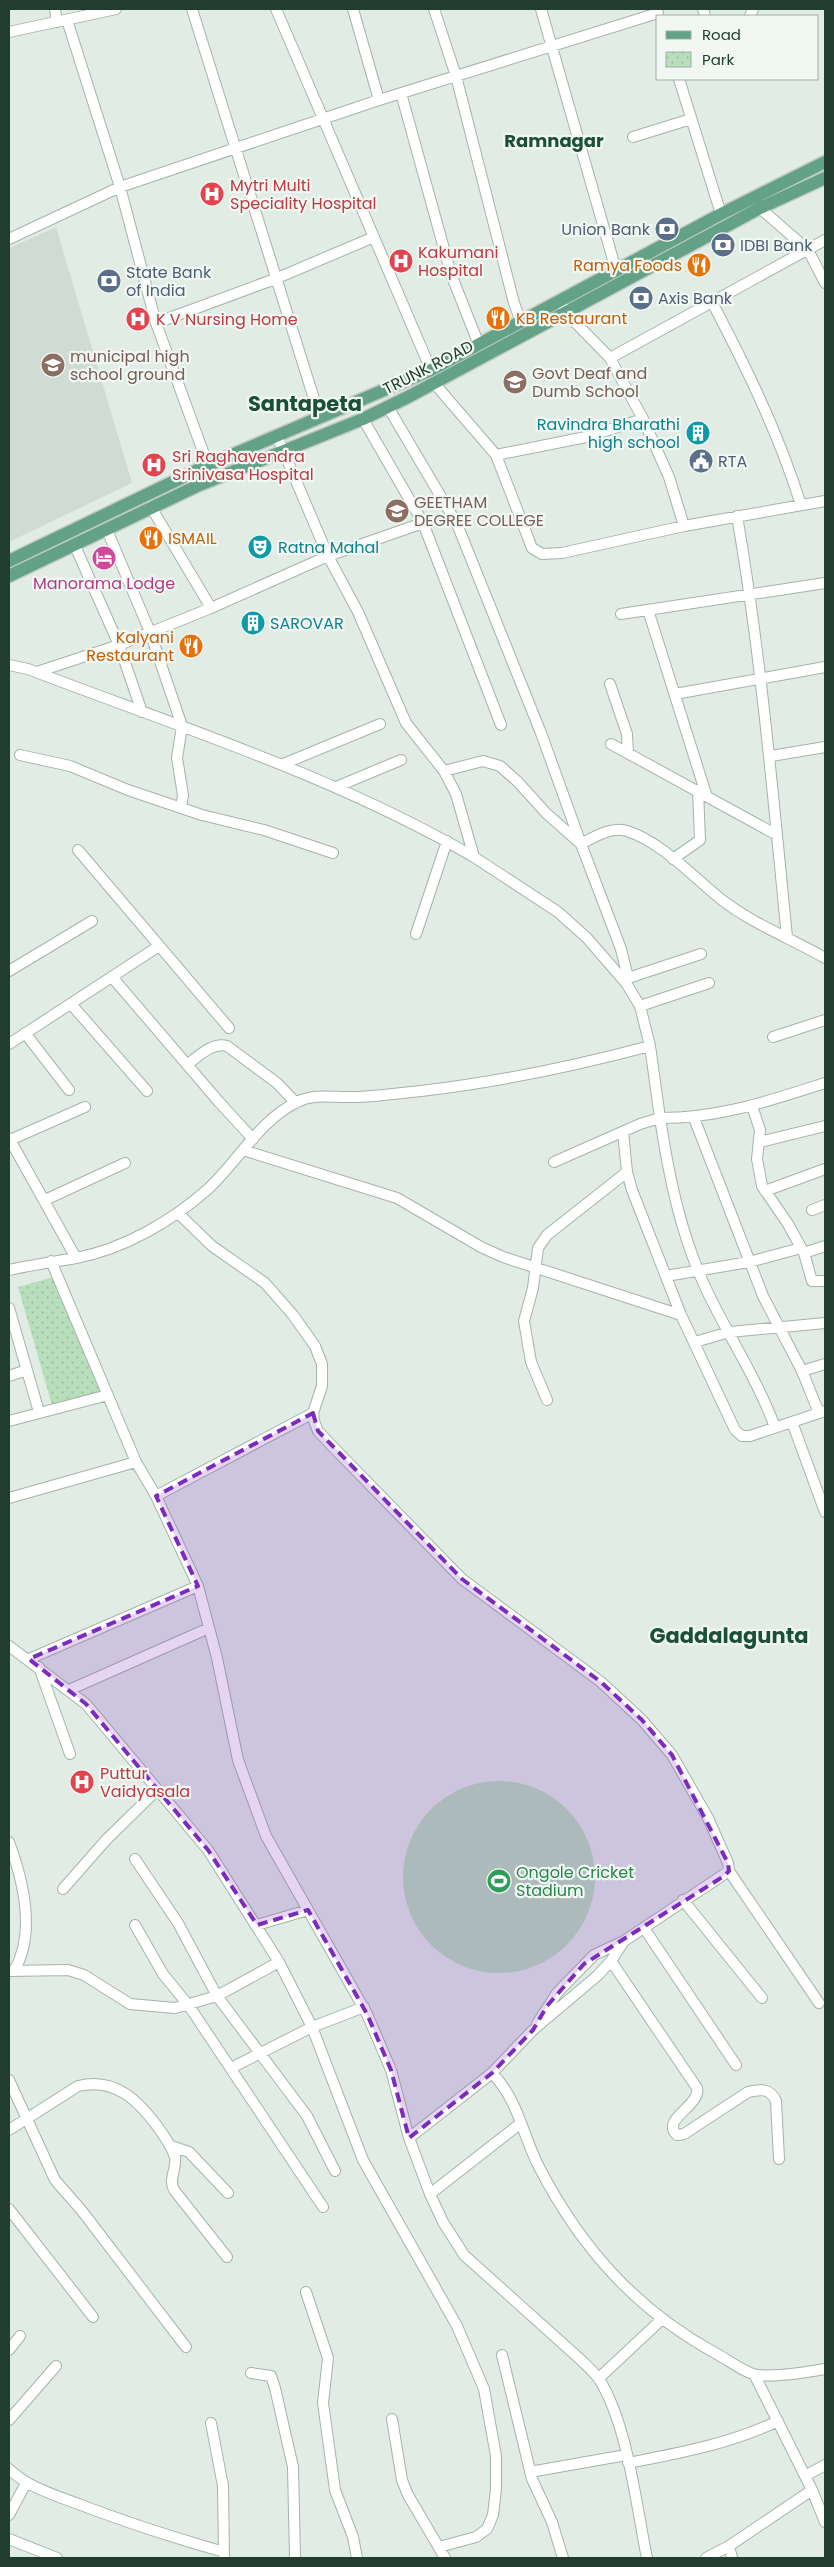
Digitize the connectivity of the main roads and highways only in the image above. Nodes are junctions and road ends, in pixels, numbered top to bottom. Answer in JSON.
{"nodes":[{"id":1,"x":825,"y":162,"type":"edge"},
{"id":2,"x":825,"y":178,"type":"edge"},
{"id":3,"x":9,"y":561,"type":"edge"},
{"id":4,"x":9,"y":576,"type":"edge"}],
"edges":[{"from":1,"to":3,"type":"main road"},
{"from":2,"to":4,"type":"main road","name":"TRUNK ROAD"}]}
